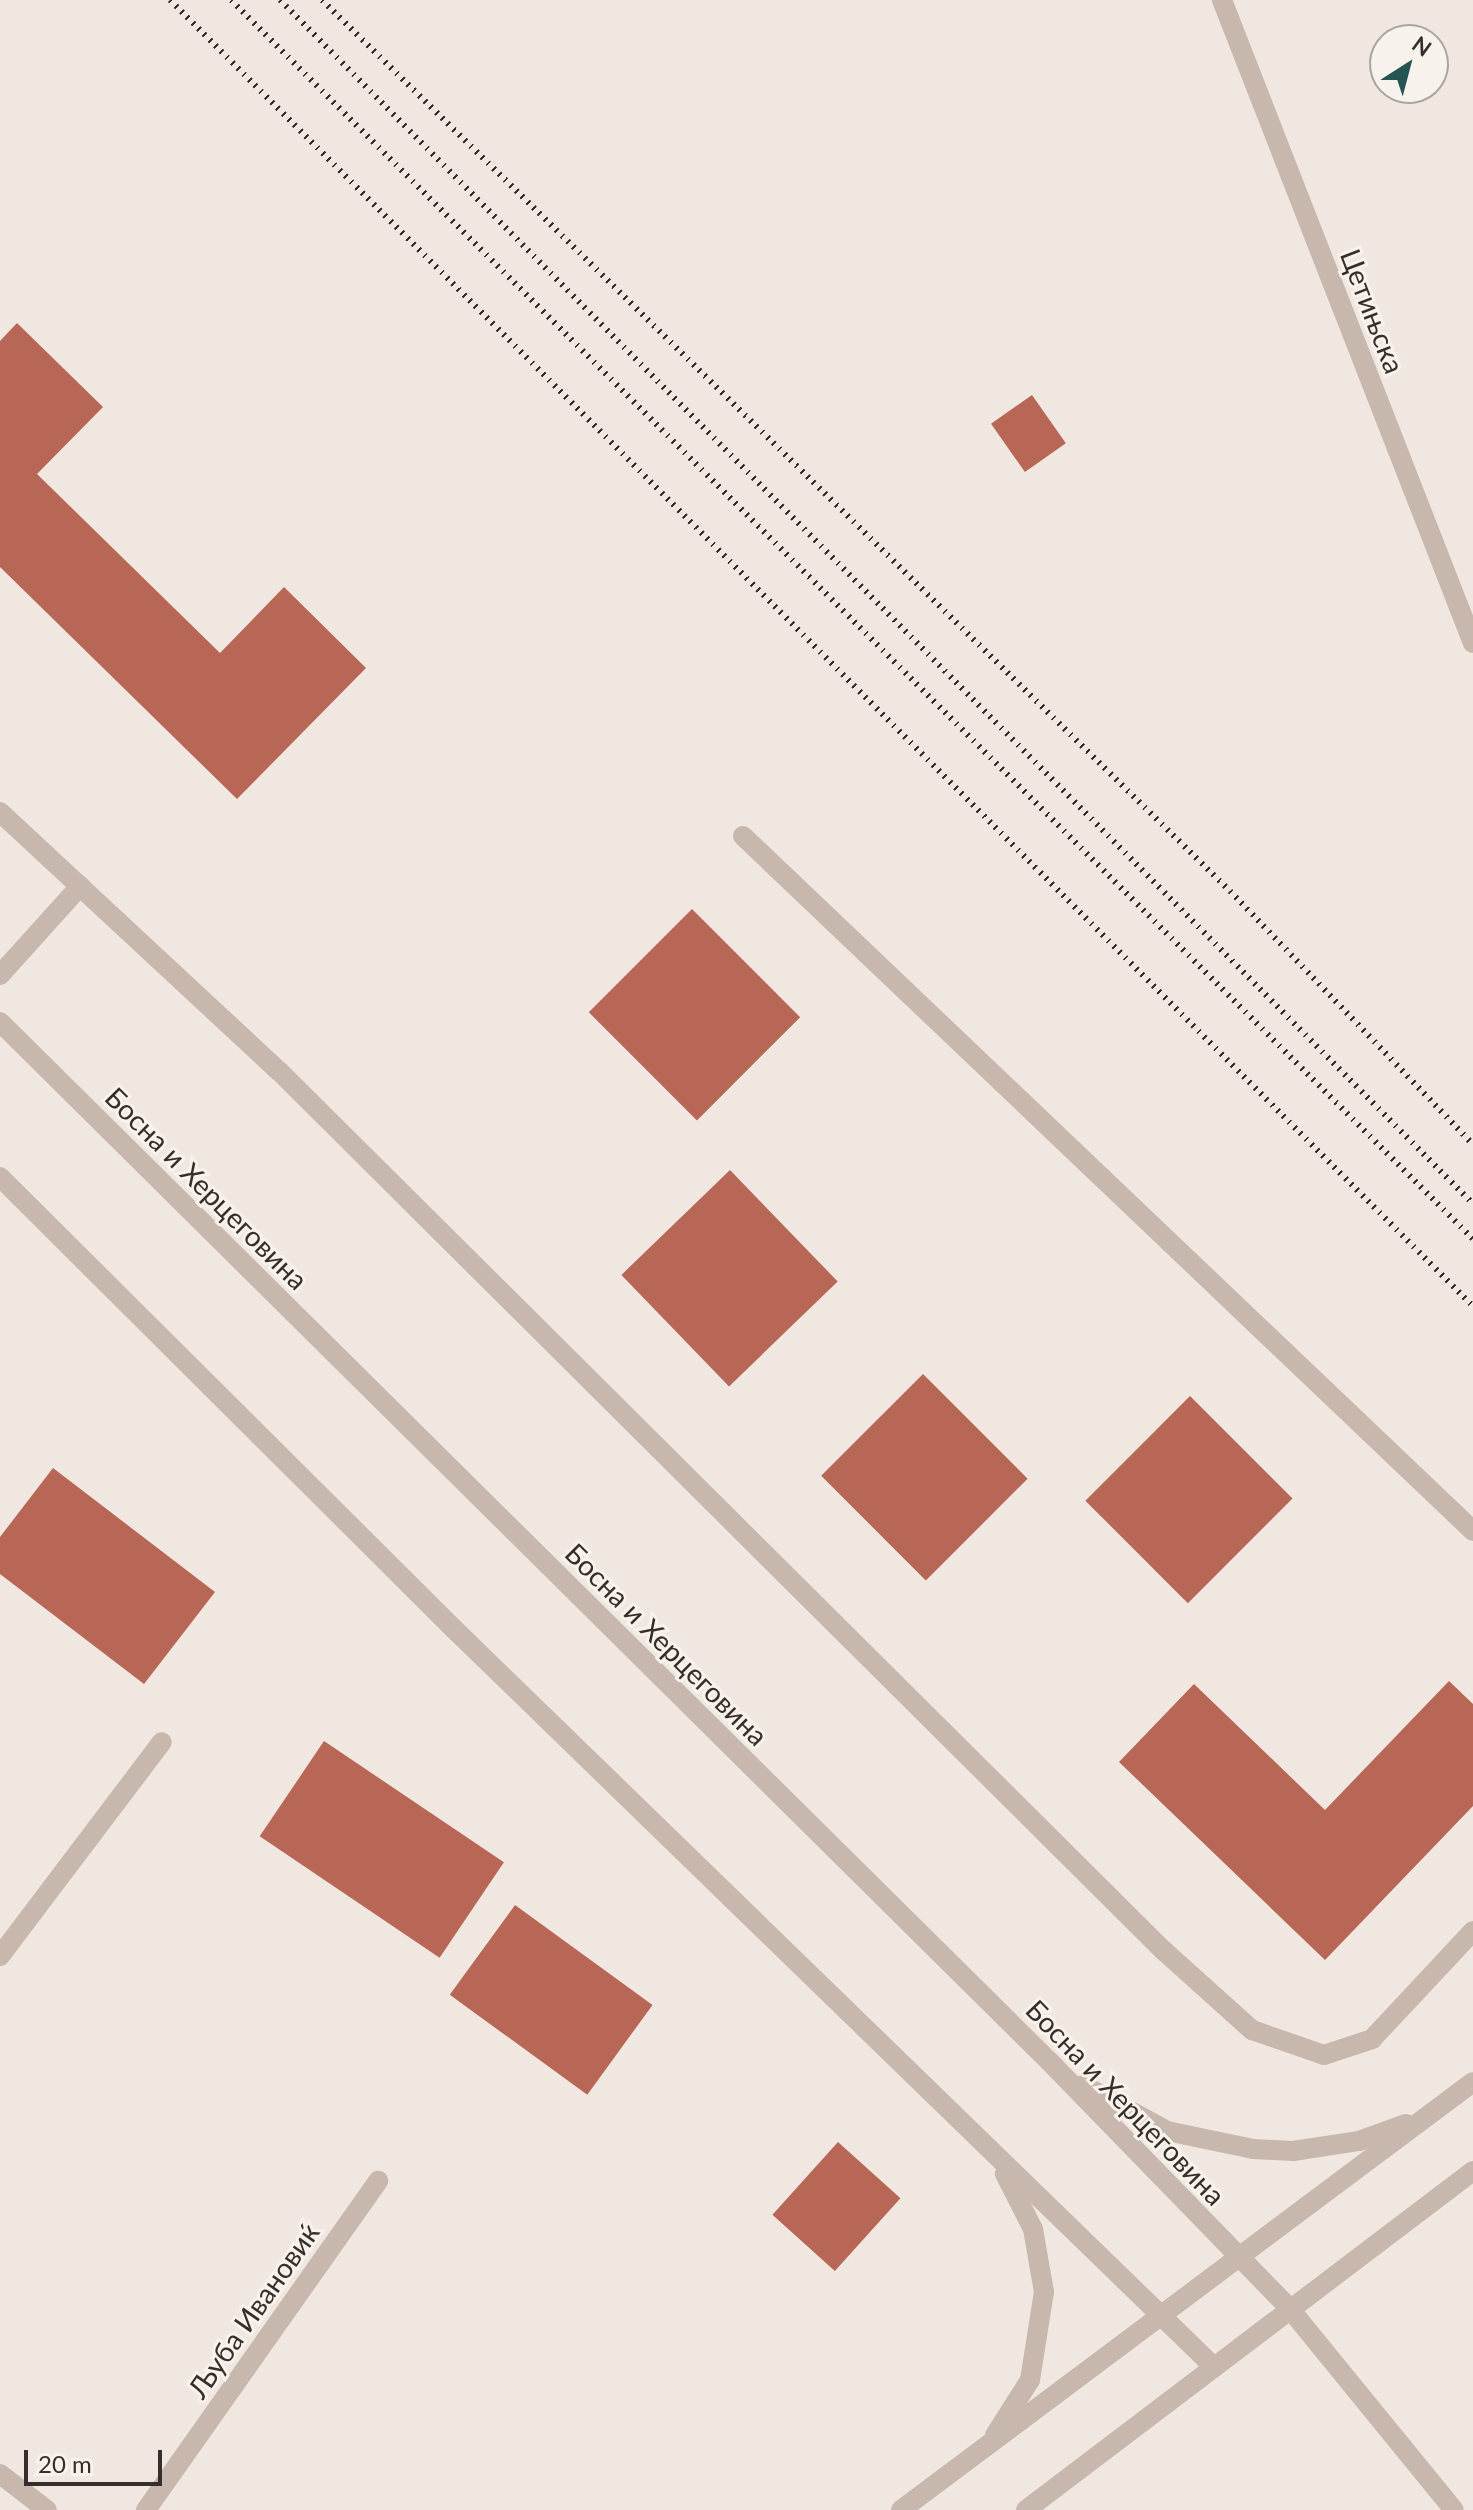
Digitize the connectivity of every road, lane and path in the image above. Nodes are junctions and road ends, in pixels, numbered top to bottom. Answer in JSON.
{"nodes":[{"id":1,"x":1222,"y":0,"type":"edge"},
{"id":2,"x":1473,"y":643,"type":"edge"},
{"id":3,"x":0,"y":812,"type":"edge"},
{"id":4,"x":743,"y":836,"type":"dead end"},
{"id":5,"x":80,"y":886,"type":"junction"},
{"id":6,"x":0,"y":975,"type":"edge"},
{"id":7,"x":0,"y":1022,"type":"edge"},
{"id":8,"x":0,"y":1177,"type":"edge"},
{"id":9,"x":1473,"y":1531,"type":"edge"},
{"id":10,"x":162,"y":1742,"type":"dead end"},
{"id":11,"x":0,"y":1919,"type":"edge"},
{"id":12,"x":17,"y":1931,"type":"junction"},
{"id":13,"x":1473,"y":1931,"type":"edge"},
{"id":14,"x":0,"y":1956,"type":"edge"},
{"id":15,"x":1049,"y":2061,"type":"junction"},
{"id":16,"x":1473,"y":2082,"type":"edge"},
{"id":17,"x":1428,"y":2116,"type":"junction"},
{"id":18,"x":996,"y":2157,"type":"junction"},
{"id":19,"x":1473,"y":2171,"type":"edge"},
{"id":20,"x":378,"y":2181,"type":"dead end"},
{"id":21,"x":1240,"y":2257,"type":"junction"},
{"id":22,"x":1290,"y":2309,"type":"junction"},
{"id":23,"x":1162,"y":2315,"type":"junction"},
{"id":24,"x":1214,"y":2367,"type":"junction"},
{"id":25,"x":989,"y":2445,"type":"junction"},
{"id":26,"x":0,"y":2474,"type":"edge"},
{"id":27,"x":47,"y":2510,"type":"edge"},
{"id":28,"x":146,"y":2510,"type":"edge"},
{"id":29,"x":901,"y":2510,"type":"edge"},
{"id":30,"x":1026,"y":2510,"type":"edge"},
{"id":31,"x":1454,"y":2510,"type":"edge"}],
"edges":[{"from":1,"to":2,"type":"street","name":"Цетињска"},
{"from":3,"to":5,"type":"street"},
{"from":4,"to":9,"type":"street"},
{"from":5,"to":6,"type":"street"},
{"from":5,"to":13,"type":"street"},
{"from":7,"to":15,"type":"street","name":"Босна и Херцеговина"},
{"from":8,"to":18,"type":"street"},
{"from":10,"to":12,"type":"street"},
{"from":11,"to":12,"type":"street"},
{"from":12,"to":14,"type":"street"},
{"from":15,"to":17,"type":"street"},
{"from":15,"to":21,"type":"street","name":"Босна и Херцеговина"},
{"from":16,"to":17,"type":"street"},
{"from":17,"to":21,"type":"street"},
{"from":18,"to":23,"type":"street"},
{"from":18,"to":25,"type":"street"},
{"from":19,"to":22,"type":"street"},
{"from":20,"to":28,"type":"street","name":"Љуба Ивановиќ"},
{"from":21,"to":22,"type":"street","name":"Босна и Херцеговина"},
{"from":21,"to":23,"type":"street"},
{"from":22,"to":24,"type":"street"},
{"from":22,"to":31,"type":"street","name":"Босна и Херцеговина"},
{"from":23,"to":24,"type":"street"},
{"from":23,"to":25,"type":"street"},
{"from":24,"to":30,"type":"street"},
{"from":25,"to":29,"type":"street"},
{"from":26,"to":27,"type":"street"}]}
